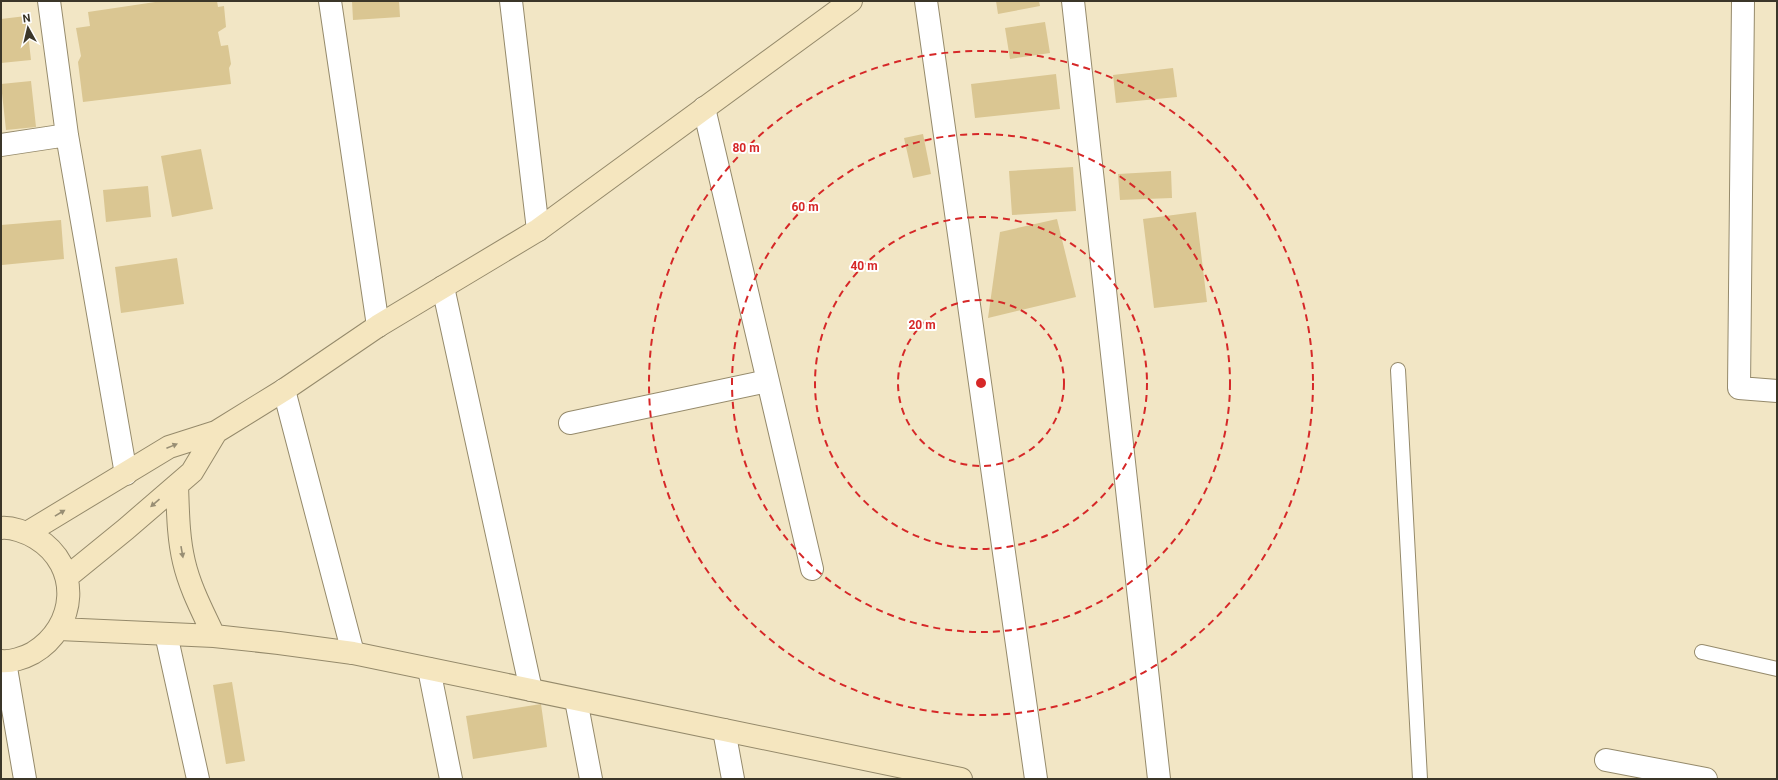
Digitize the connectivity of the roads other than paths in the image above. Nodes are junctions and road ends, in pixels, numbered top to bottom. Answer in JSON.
{"nodes":[{"id":1,"x":49,"y":1,"type":"edge"},
{"id":2,"x":330,"y":1,"type":"edge"},
{"id":3,"x":511,"y":1,"type":"edge"},
{"id":4,"x":851,"y":1,"type":"edge"},
{"id":5,"x":926,"y":1,"type":"edge"},
{"id":6,"x":1073,"y":1,"type":"edge"},
{"id":7,"x":1743,"y":1,"type":"edge"},
{"id":8,"x":704,"y":108,"type":"junction"},
{"id":9,"x":67,"y":135,"type":"junction"},
{"id":10,"x":1,"y":145,"type":"edge"},
{"id":11,"x":538,"y":230,"type":"junction"},
{"id":12,"x":443,"y":287,"type":"junction"},
{"id":13,"x":378,"y":326,"type":"junction"},
{"id":14,"x":1398,"y":370,"type":"dead end"},
{"id":15,"x":768,"y":381,"type":"junction"},
{"id":16,"x":284,"y":390,"type":"junction"},
{"id":17,"x":1777,"y":391,"type":"edge"},
{"id":18,"x":570,"y":423,"type":"dead end"},
{"id":19,"x":216,"y":432,"type":"junction"},
{"id":20,"x":126,"y":474,"type":"junction"},
{"id":21,"x":177,"y":485,"type":"junction"},
{"id":22,"x":1,"y":528,"type":"edge"},
{"id":23,"x":27,"y":533,"type":"junction"},
{"id":24,"x":812,"y":569,"type":"dead end"},
{"id":25,"x":67,"y":577,"type":"junction"},
{"id":26,"x":59,"y":629,"type":"junction"},
{"id":27,"x":166,"y":634,"type":"junction"},
{"id":28,"x":214,"y":636,"type":"junction"},
{"id":29,"x":1702,"y":652,"type":"dead end"},
{"id":30,"x":353,"y":654,"type":"junction"},
{"id":31,"x":3,"y":661,"type":"edge"},
{"id":32,"x":429,"y":669,"type":"junction"},
{"id":33,"x":1777,"y":669,"type":"edge"},
{"id":34,"x":531,"y":690,"type":"junction"},
{"id":35,"x":576,"y":700,"type":"junction"},
{"id":36,"x":724,"y":730,"type":"junction"},
{"id":37,"x":1606,"y":760,"type":"dead end"},
{"id":38,"x":25,"y":779,"type":"edge"},
{"id":39,"x":198,"y":779,"type":"edge"},
{"id":40,"x":451,"y":779,"type":"edge"},
{"id":41,"x":592,"y":779,"type":"edge"},
{"id":42,"x":733,"y":779,"type":"edge"},
{"id":43,"x":961,"y":779,"type":"edge"},
{"id":44,"x":1036,"y":779,"type":"edge"},
{"id":45,"x":1159,"y":779,"type":"edge"},
{"id":46,"x":1420,"y":779,"type":"edge"},
{"id":47,"x":1706,"y":779,"type":"edge"}],
"edges":[{"from":1,"to":9,"type":"street"},
{"from":2,"to":13,"type":"street"},
{"from":3,"to":11,"type":"street"},
{"from":4,"to":8,"type":"main road"},
{"from":5,"to":44,"type":"street"},
{"from":6,"to":45,"type":"street"},
{"from":7,"to":17,"type":"street"},
{"from":8,"to":11,"type":"main road"},
{"from":8,"to":15,"type":"street"},
{"from":9,"to":10,"type":"street"},
{"from":9,"to":20,"type":"street"},
{"from":11,"to":12,"type":"main road"},
{"from":12,"to":13,"type":"main road"},
{"from":12,"to":34,"type":"street"},
{"from":13,"to":16,"type":"main road"},
{"from":14,"to":46,"type":"lane"},
{"from":15,"to":18,"type":"street"},
{"from":15,"to":24,"type":"street"},
{"from":16,"to":19,"type":"main road"},
{"from":16,"to":30,"type":"street"},
{"from":20,"to":19,"type":"main road","one_way":true},
{"from":19,"to":21,"type":"main road"},
{"from":23,"to":20,"type":"main road","one_way":true},
{"from":21,"to":25,"type":"main road","one_way":true},
{"from":21,"to":28,"type":"main road","one_way":true},
{"from":22,"to":23,"type":"main road"},
{"from":23,"to":25,"type":"main road"},
{"from":25,"to":26,"type":"main road"},
{"from":26,"to":27,"type":"main road"},
{"from":26,"to":31,"type":"main road"},
{"from":27,"to":28,"type":"main road"},
{"from":27,"to":39,"type":"street"},
{"from":28,"to":30,"type":"main road"},
{"from":29,"to":33,"type":"lane"},
{"from":30,"to":32,"type":"main road"},
{"from":31,"to":38,"type":"street"},
{"from":32,"to":34,"type":"main road"},
{"from":32,"to":40,"type":"street"},
{"from":34,"to":35,"type":"main road"},
{"from":35,"to":36,"type":"main road"},
{"from":35,"to":41,"type":"street"},
{"from":36,"to":42,"type":"street"},
{"from":36,"to":43,"type":"main road"},
{"from":37,"to":47,"type":"street"}]}
